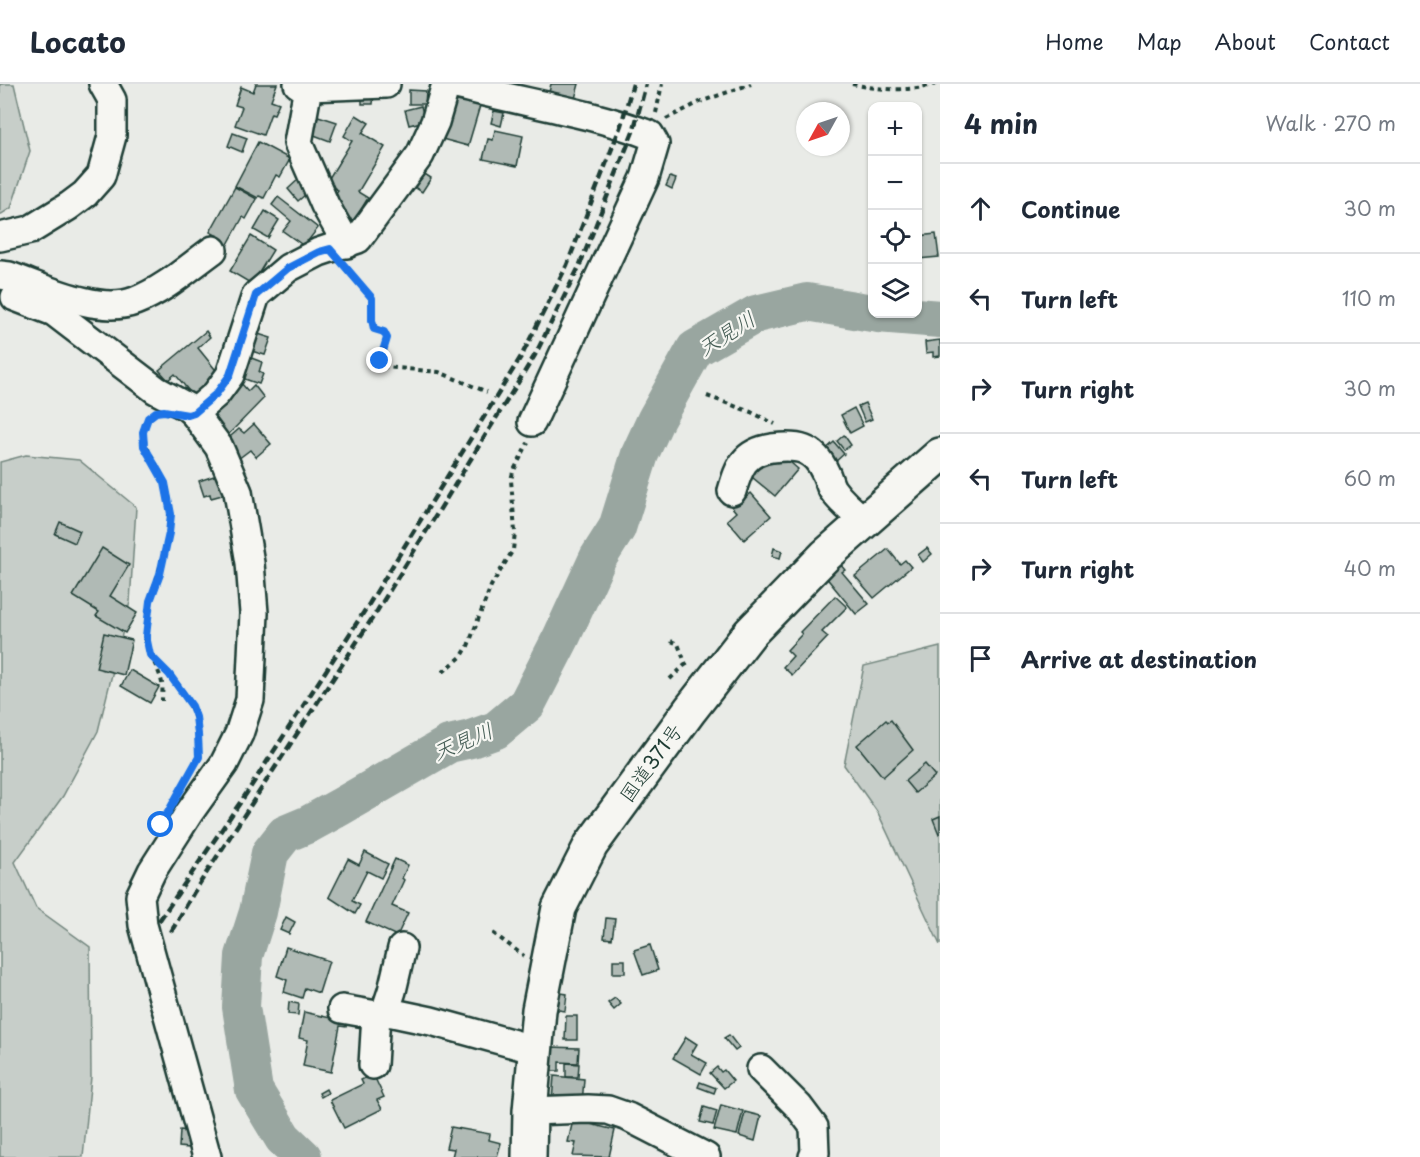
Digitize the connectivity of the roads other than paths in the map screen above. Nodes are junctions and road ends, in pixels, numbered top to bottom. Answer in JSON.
{"nodes":[{"id":1,"x":103,"y":84,"type":"edge"},
{"id":2,"x":386,"y":84,"type":"edge"},
{"id":3,"x":446,"y":84,"type":"edge"},
{"id":4,"x":453,"y":84,"type":"edge"},
{"id":5,"x":303,"y":86,"type":"edge"},
{"id":6,"x":0,"y":237,"type":"edge"},
{"id":7,"x":338,"y":247,"type":"junction"},
{"id":8,"x":213,"y":250,"type":"dead end"},
{"id":9,"x":0,"y":275,"type":"edge"},
{"id":10,"x":0,"y":291,"type":"edge"},
{"id":11,"x":194,"y":413,"type":"junction"},
{"id":12,"x":532,"y":429,"type":"road end"},
{"id":13,"x":940,"y":455,"type":"edge"},
{"id":14,"x":732,"y":491,"type":"dead end"},
{"id":15,"x":865,"y":521,"type":"junction"},
{"id":16,"x":402,"y":948,"type":"dead end"},
{"id":17,"x":342,"y":1009,"type":"dead end"},
{"id":18,"x":380,"y":1014,"type":"junction"},
{"id":19,"x":536,"y":1050,"type":"junction"},
{"id":20,"x":373,"y":1065,"type":"dead end"},
{"id":21,"x":761,"y":1068,"type":"dead end"},
{"id":22,"x":530,"y":1111,"type":"junction"},
{"id":23,"x":207,"y":1157,"type":"edge"},
{"id":24,"x":529,"y":1157,"type":"edge"},
{"id":25,"x":706,"y":1157,"type":"edge"},
{"id":26,"x":813,"y":1157,"type":"edge"}],
"edges":[{"from":1,"to":6,"type":"street"},
{"from":2,"to":5,"type":"street"},
{"from":3,"to":7,"type":"street"},
{"from":4,"to":12,"type":"street"},
{"from":5,"to":7,"type":"street"},
{"from":7,"to":11,"type":"street"},
{"from":8,"to":9,"type":"street"},
{"from":10,"to":11,"type":"street"},
{"from":11,"to":23,"type":"street"},
{"from":13,"to":15,"type":"highway","name":"国道371号"},
{"from":14,"to":15,"type":"street"},
{"from":15,"to":19,"type":"highway","name":"国道371号"},
{"from":16,"to":18,"type":"street"},
{"from":17,"to":18,"type":"street"},
{"from":18,"to":19,"type":"street"},
{"from":18,"to":20,"type":"street"},
{"from":19,"to":22,"type":"highway","name":"国道371号"},
{"from":21,"to":26,"type":"street"},
{"from":22,"to":24,"type":"highway","name":"国道371号"},
{"from":22,"to":25,"type":"street"}]}
